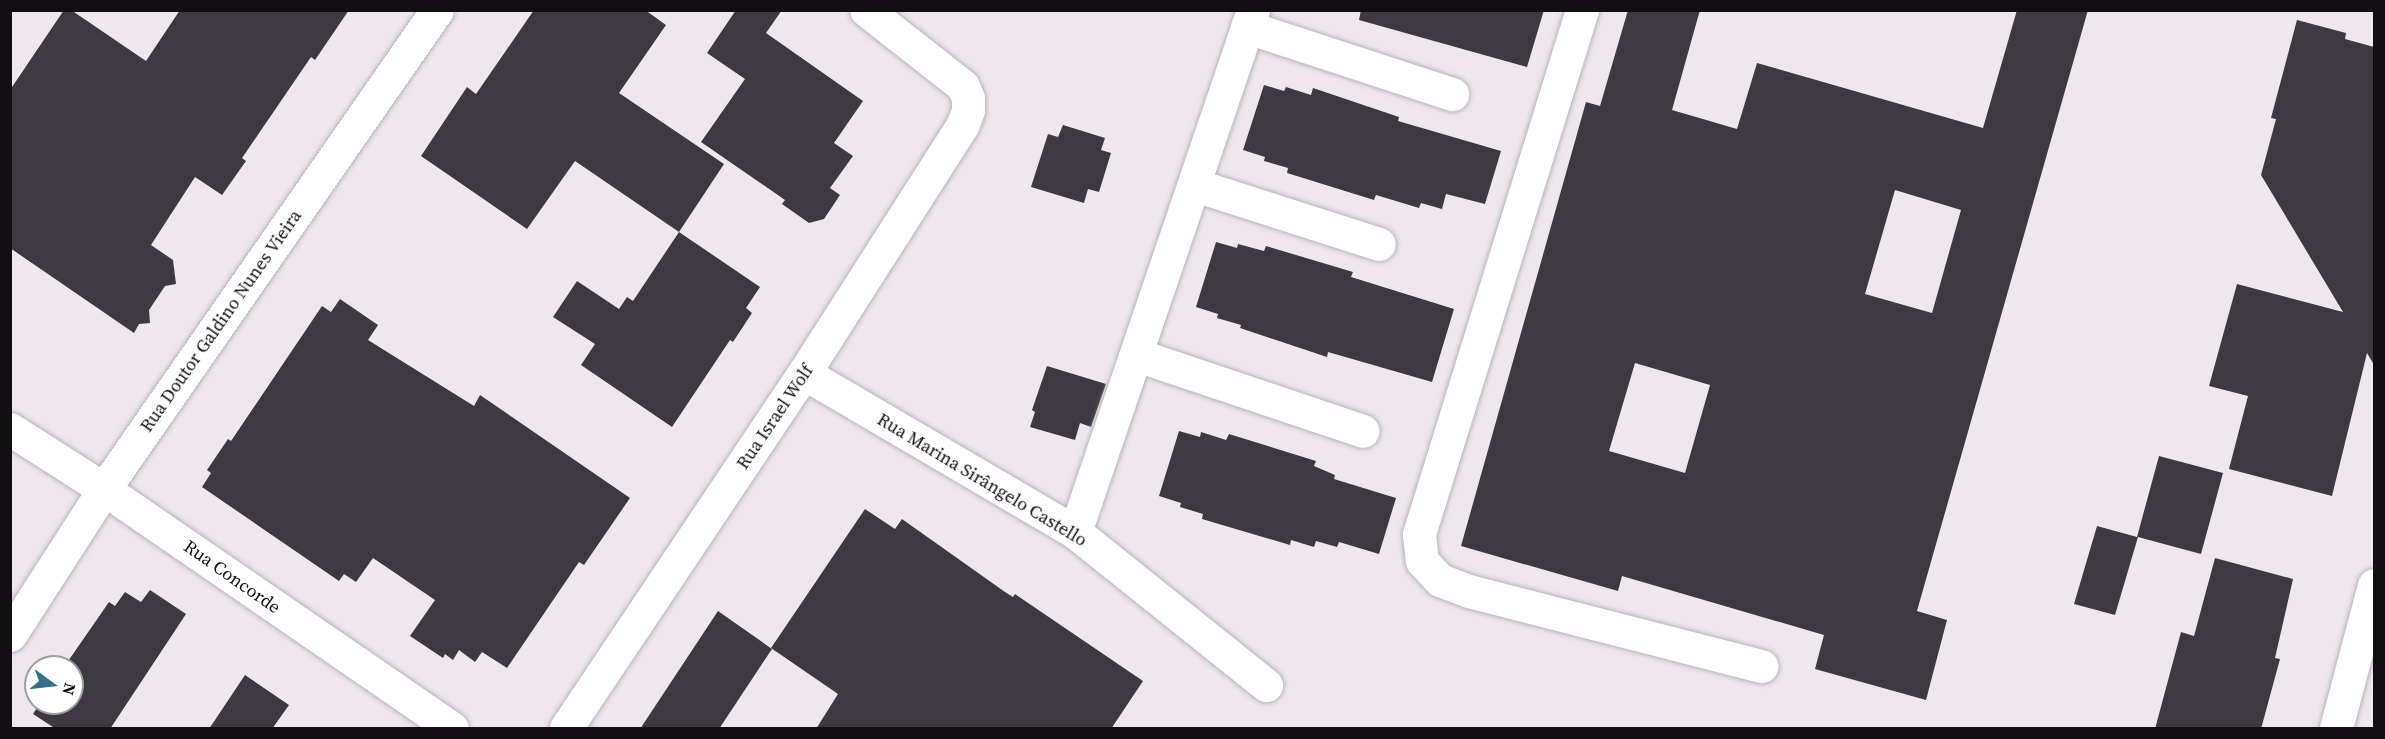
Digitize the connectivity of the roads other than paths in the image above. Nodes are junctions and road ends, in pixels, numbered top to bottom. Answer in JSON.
{"nodes":[{"id":1,"x":437,"y":10,"type":"edge"},
{"id":2,"x":866,"y":10,"type":"edge"},
{"id":3,"x":1582,"y":10,"type":"edge"},
{"id":4,"x":1250,"y":19,"type":"edge"},
{"id":5,"x":1452,"y":94,"type":"dead end"},
{"id":6,"x":1194,"y":185,"type":"junction"},
{"id":7,"x":1379,"y":244,"type":"dead end"},
{"id":8,"x":1137,"y":356,"type":"junction"},
{"id":9,"x":804,"y":373,"type":"junction"},
{"id":10,"x":10,"y":429,"type":"edge"},
{"id":11,"x":1363,"y":431,"type":"dead end"},
{"id":12,"x":105,"y":489,"type":"junction"},
{"id":13,"x":1075,"y":532,"type":"junction"},
{"id":14,"x":2374,"y":585,"type":"edge"},
{"id":15,"x":10,"y":635,"type":"edge"},
{"id":16,"x":1762,"y":666,"type":"dead end"},
{"id":17,"x":1266,"y":685,"type":"dead end"},
{"id":18,"x":452,"y":729,"type":"edge"},
{"id":19,"x":566,"y":729,"type":"edge"},
{"id":20,"x":2336,"y":729,"type":"edge"}],
"edges":[{"from":1,"to":12,"type":"street","name":"Rua Doutor Galdino Nunes Vieira"},
{"from":2,"to":9,"type":"street","name":"Rua Israel Wolf"},
{"from":3,"to":16,"type":"street"},
{"from":4,"to":5,"type":"street"},
{"from":4,"to":6,"type":"street"},
{"from":6,"to":7,"type":"street"},
{"from":6,"to":8,"type":"street"},
{"from":8,"to":11,"type":"street"},
{"from":8,"to":13,"type":"street"},
{"from":9,"to":13,"type":"street","name":"Rua Marina Sirângelo Castello"},
{"from":9,"to":19,"type":"street","name":"Rua Israel Wolf"},
{"from":10,"to":12,"type":"street","name":"Rua Concorde"},
{"from":12,"to":15,"type":"street","name":"Rua Doutor Galdino Nunes Vieira"},
{"from":12,"to":18,"type":"street","name":"Rua Concorde"},
{"from":13,"to":17,"type":"street","name":"Rua Marina Sirângelo Castello"},
{"from":14,"to":20,"type":"street"}]}
